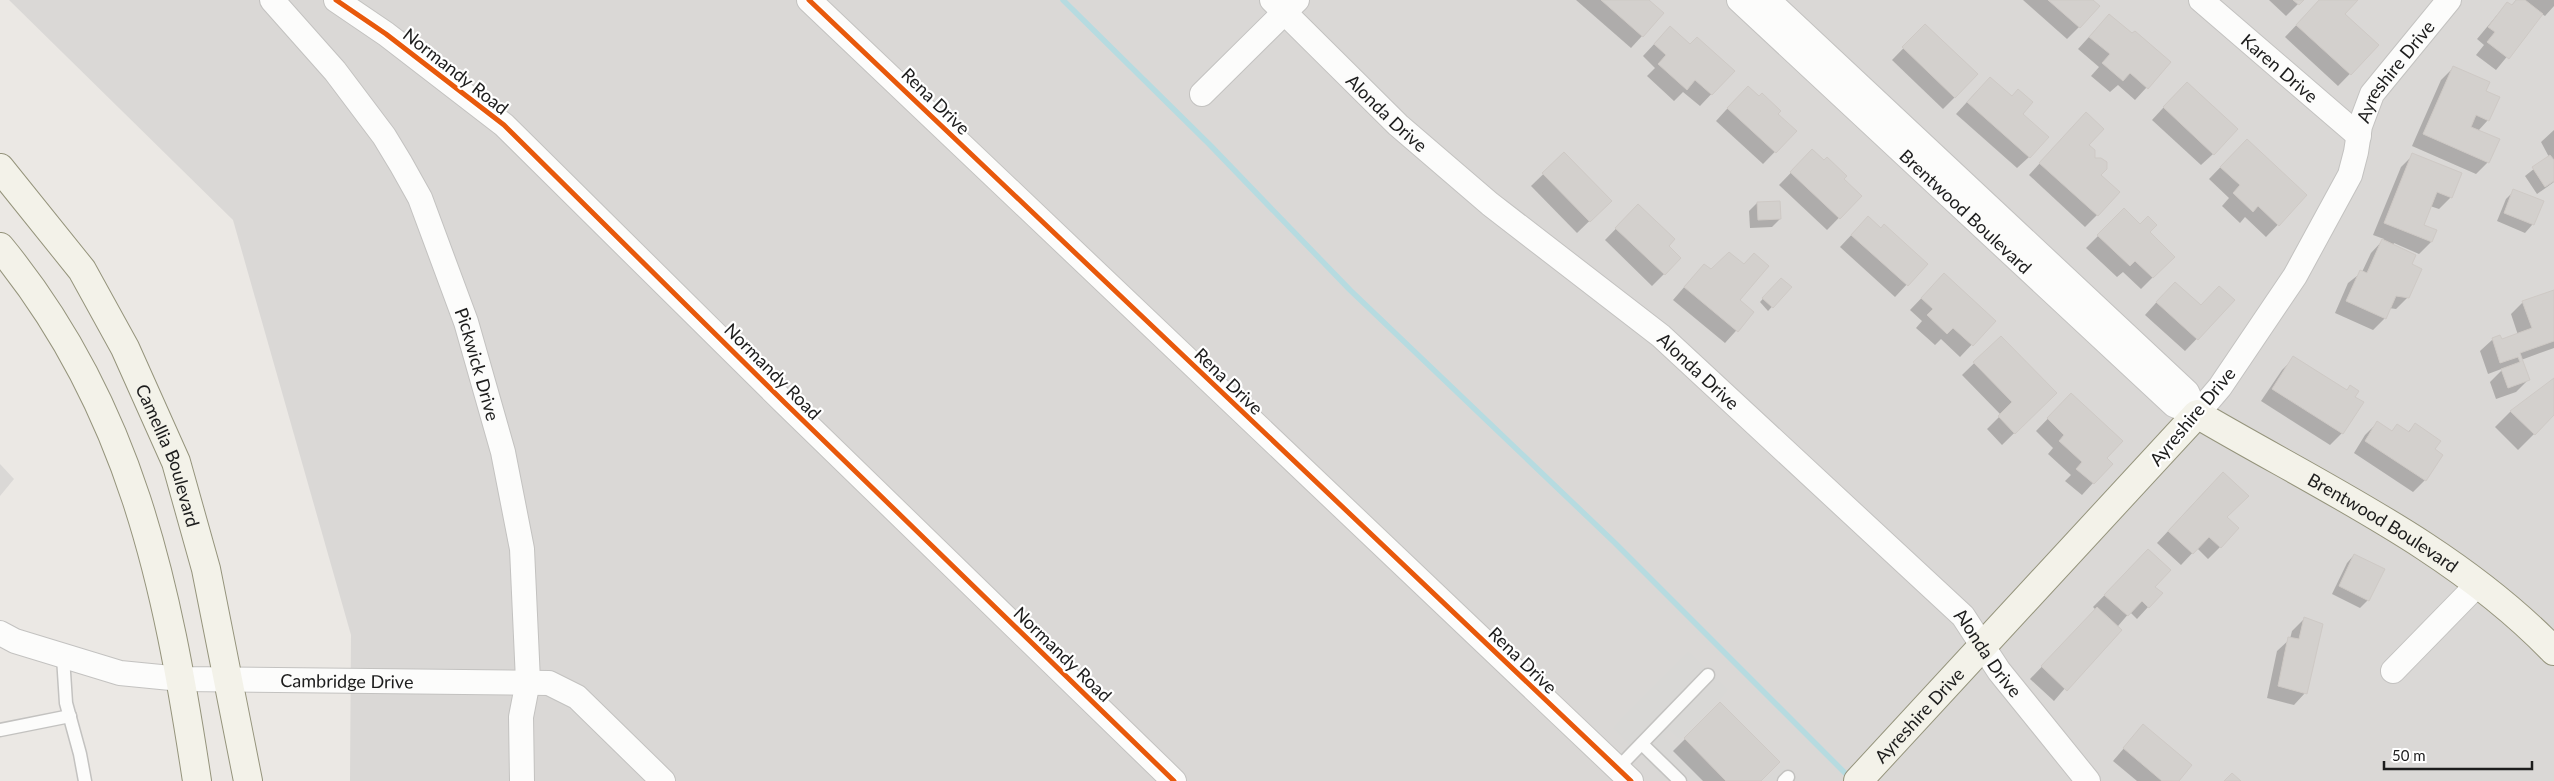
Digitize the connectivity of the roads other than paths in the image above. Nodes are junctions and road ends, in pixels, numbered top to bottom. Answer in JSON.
{"nodes":[{"id":1,"x":272,"y":0,"type":"edge"},
{"id":2,"x":336,"y":0,"type":"edge"},
{"id":3,"x":809,"y":0,"type":"edge"},
{"id":4,"x":1740,"y":0,"type":"edge"},
{"id":5,"x":1768,"y":0,"type":"edge"},
{"id":6,"x":2201,"y":0,"type":"edge"},
{"id":7,"x":2449,"y":0,"type":"edge"},
{"id":8,"x":1284,"y":4,"type":"edge"},
{"id":9,"x":1202,"y":94,"type":"dead end"},
{"id":10,"x":2359,"y":136,"type":"junction"},
{"id":11,"x":0,"y":168,"type":"edge"},
{"id":12,"x":0,"y":247,"type":"edge"},
{"id":13,"x":2197,"y":414,"type":"junction"},
{"id":14,"x":2478,"y":584,"type":"junction"},
{"id":15,"x":0,"y":633,"type":"edge"},
{"id":16,"x":1984,"y":647,"type":"junction"},
{"id":17,"x":2554,"y":651,"type":"edge"},
{"id":18,"x":63,"y":657,"type":"junction"},
{"id":19,"x":2393,"y":671,"type":"dead end"},
{"id":20,"x":1708,"y":675,"type":"dead end"},
{"id":21,"x":181,"y":679,"type":"junction"},
{"id":22,"x":229,"y":681,"type":"junction"},
{"id":23,"x":528,"y":681,"type":"junction"},
{"id":24,"x":70,"y":716,"type":"junction"},
{"id":25,"x":0,"y":730,"type":"edge"},
{"id":26,"x":1642,"y":744,"type":"junction"},
{"id":27,"x":1866,"y":772,"type":"edge"},
{"id":28,"x":1624,"y":775,"type":"edge"},
{"id":29,"x":85,"y":781,"type":"edge"},
{"id":30,"x":196,"y":781,"type":"edge"},
{"id":31,"x":248,"y":781,"type":"edge"},
{"id":32,"x":522,"y":781,"type":"edge"},
{"id":33,"x":663,"y":781,"type":"edge"},
{"id":34,"x":1174,"y":781,"type":"edge"},
{"id":35,"x":1680,"y":781,"type":"edge"},
{"id":36,"x":2088,"y":781,"type":"edge"}],
"edges":[{"from":1,"to":23,"type":"street","name":"Pickwick Drive"},
{"from":2,"to":34,"type":"street","name":"Normandy Road"},
{"from":3,"to":28,"type":"street","name":"Rena Drive"},
{"from":4,"to":13,"type":"street","name":"Brentwood Boulevard"},
{"from":5,"to":13,"type":"street","name":"Brentwood Boulevard"},
{"from":6,"to":10,"type":"street","name":"Karen Drive"},
{"from":7,"to":10,"type":"street","name":"Ayreshire Drive"},
{"from":8,"to":9,"type":"street"},
{"from":8,"to":16,"type":"street","name":"Alonda Drive"},
{"from":10,"to":13,"type":"street","name":"Ayreshire Drive"},
{"from":11,"to":22,"type":"main road","name":"Camellia Boulevard"},
{"from":12,"to":21,"type":"main road"},
{"from":13,"to":14,"type":"main road","name":"Brentwood Boulevard"},
{"from":13,"to":16,"type":"main road","name":"Ayreshire Drive"},
{"from":14,"to":17,"type":"main road","name":"Brentwood Boulevard"},
{"from":14,"to":19,"type":"street"},
{"from":15,"to":18,"type":"street","name":"Cambridge Drive"},
{"from":16,"to":27,"type":"main road","name":"Ayreshire Drive"},
{"from":16,"to":36,"type":"street","name":"Alonda Drive"},
{"from":18,"to":21,"type":"street","name":"Cambridge Drive"},
{"from":18,"to":24,"type":"lane"},
{"from":20,"to":26,"type":"lane"},
{"from":21,"to":22,"type":"street","name":"Cambridge Drive"},
{"from":21,"to":30,"type":"main road"},
{"from":22,"to":23,"type":"street","name":"Cambridge Drive"},
{"from":22,"to":31,"type":"main road","name":"Camellia Boulevard"},
{"from":23,"to":32,"type":"street","name":"Pickwick Drive"},
{"from":23,"to":33,"type":"street","name":"Cambridge Drive"},
{"from":24,"to":25,"type":"lane"},
{"from":24,"to":29,"type":"lane"},
{"from":26,"to":28,"type":"lane"},
{"from":26,"to":35,"type":"lane"}]}
